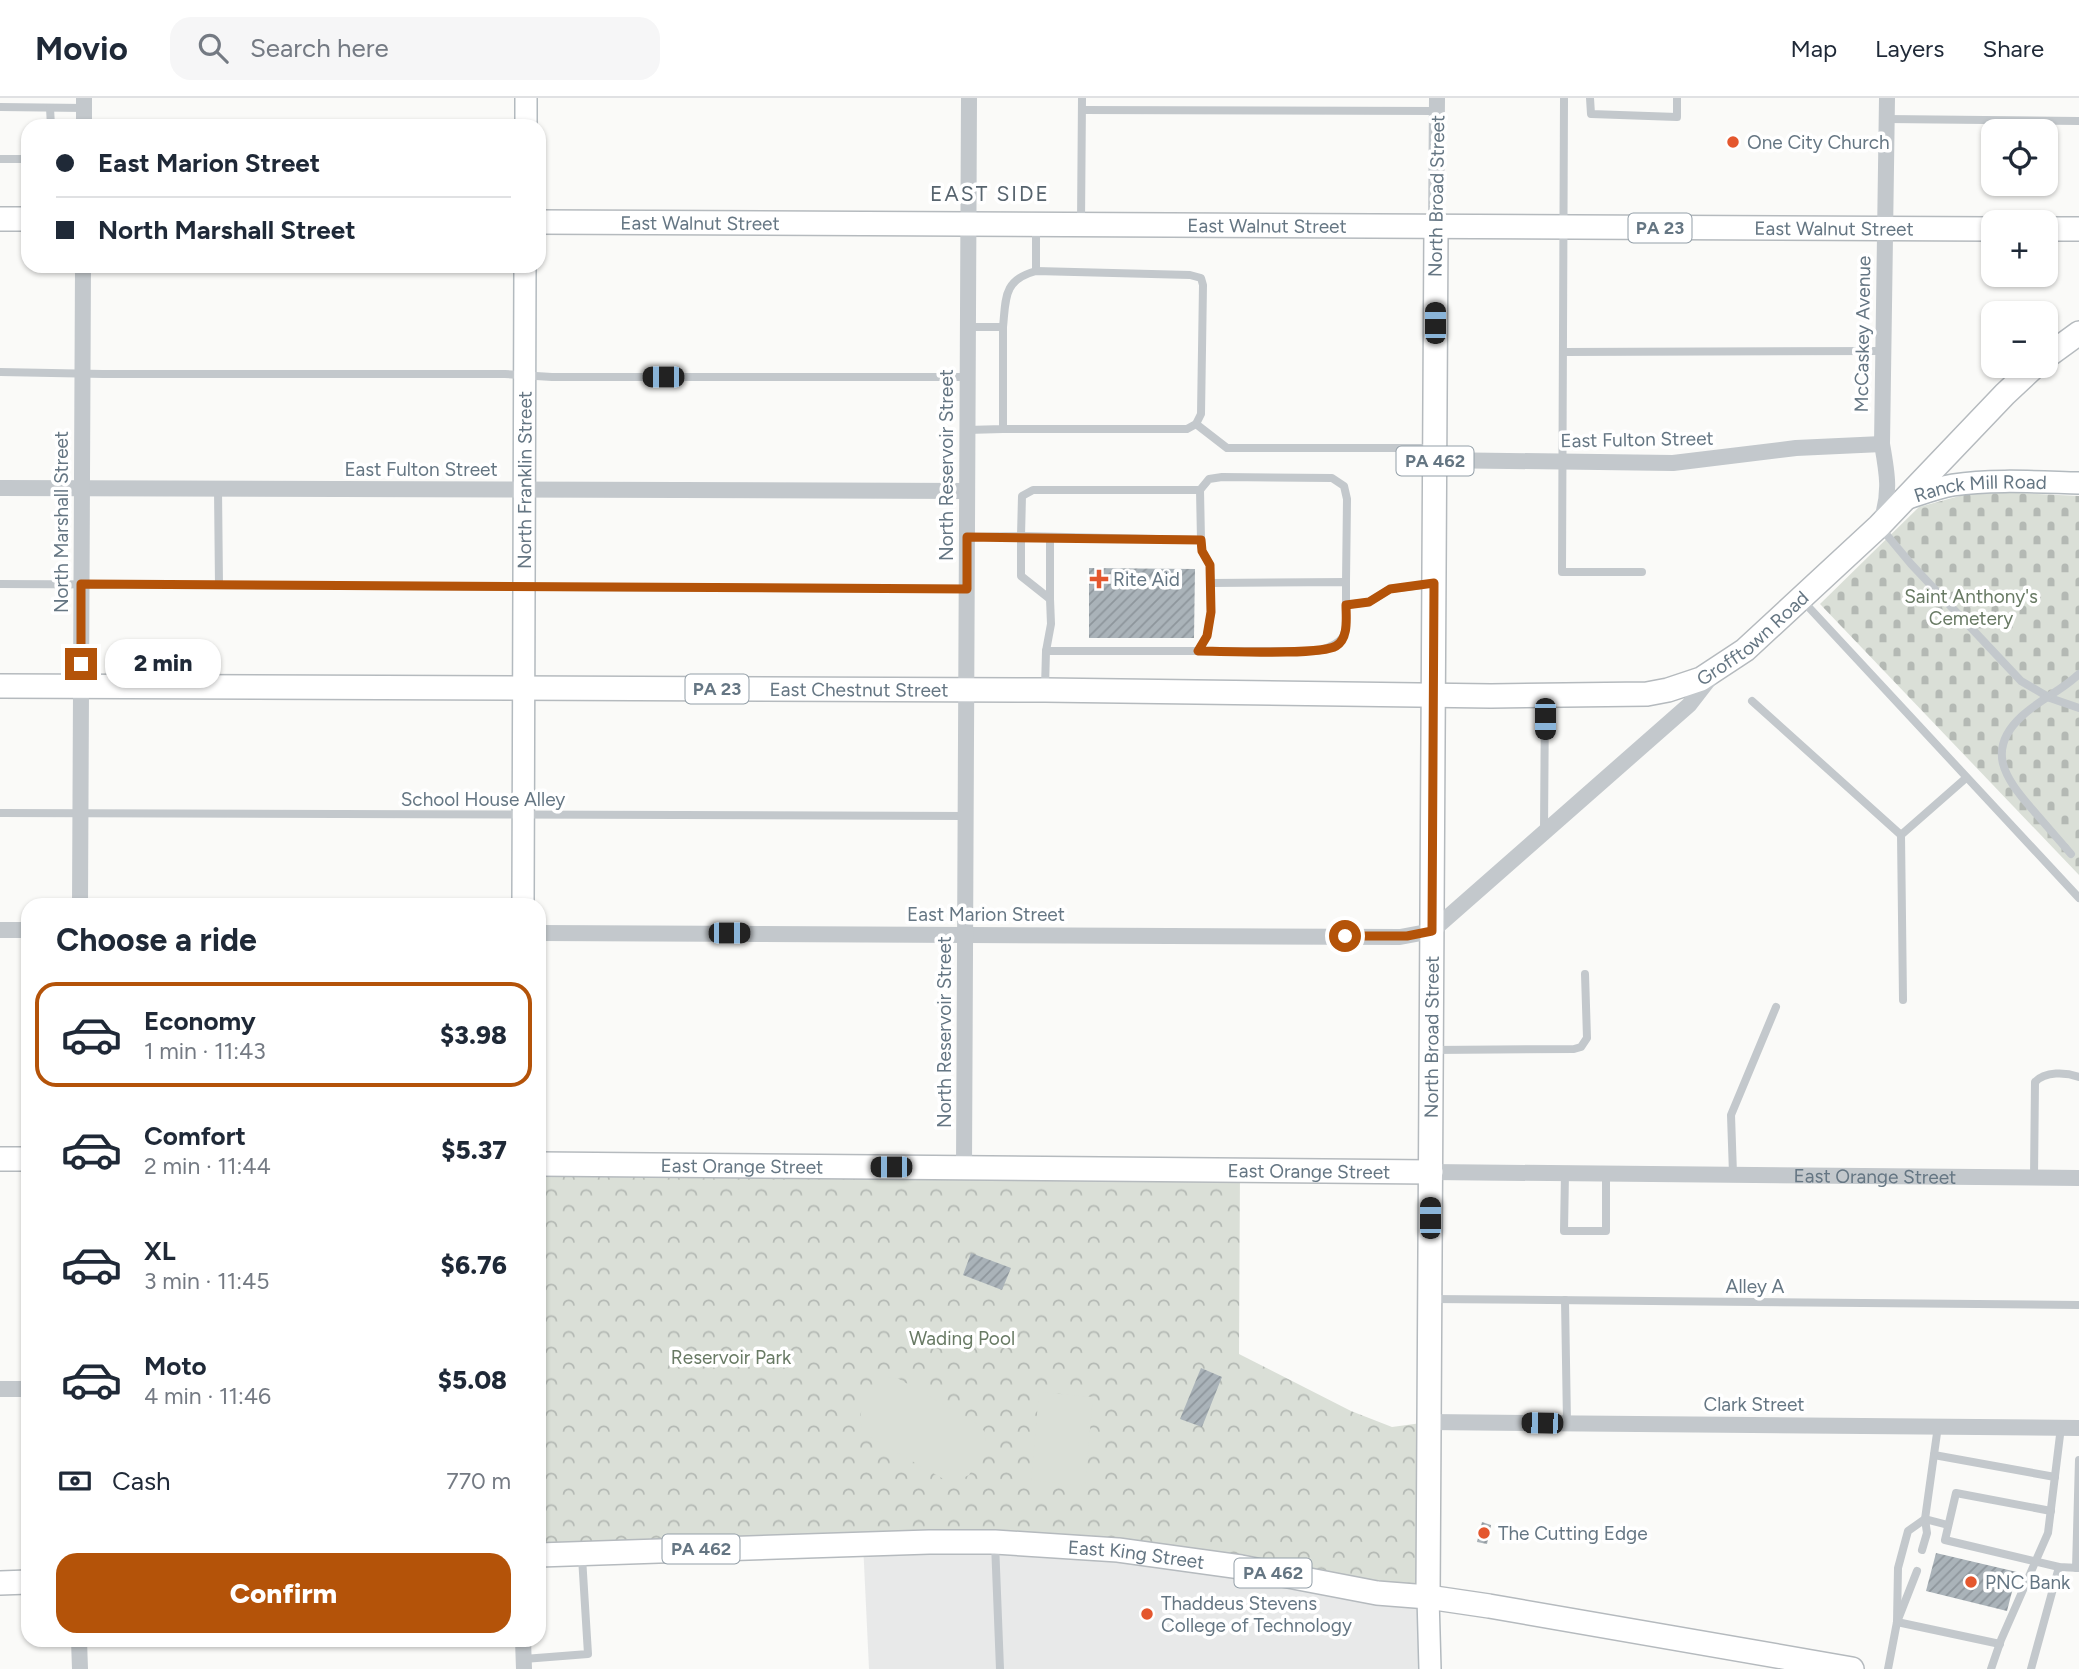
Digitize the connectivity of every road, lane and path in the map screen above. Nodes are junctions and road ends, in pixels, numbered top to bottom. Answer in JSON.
{"nodes":[{"id":1,"x":526,"y":98,"type":"edge"},
{"id":2,"x":969,"y":98,"type":"edge"},
{"id":3,"x":1082,"y":98,"type":"edge"},
{"id":4,"x":1564,"y":98,"type":"edge"},
{"id":5,"x":1590,"y":98,"type":"edge"},
{"id":6,"x":1677,"y":98,"type":"edge"},
{"id":7,"x":1887,"y":98,"type":"edge"},
{"id":8,"x":84,"y":103,"type":"edge"},
{"id":9,"x":1437,"y":104,"type":"edge"},
{"id":10,"x":0,"y":107,"type":"edge"},
{"id":11,"x":50,"y":108,"type":"junction"},
{"id":12,"x":1082,"y":110,"type":"junction"},
{"id":13,"x":51,"y":119,"type":"edge"},
{"id":14,"x":526,"y":119,"type":"edge"},
{"id":15,"x":1887,"y":119,"type":"junction"},
{"id":16,"x":2079,"y":121,"type":"edge"},
{"id":17,"x":0,"y":159,"type":"edge"},
{"id":18,"x":21,"y":159,"type":"edge"},
{"id":19,"x":0,"y":219,"type":"edge"},
{"id":20,"x":21,"y":219,"type":"edge"},
{"id":21,"x":546,"y":222,"type":"edge"},
{"id":22,"x":968,"y":225,"type":"junction"},
{"id":23,"x":1037,"y":225,"type":"junction"},
{"id":24,"x":1081,"y":226,"type":"junction"},
{"id":25,"x":1436,"y":228,"type":"junction"},
{"id":26,"x":1564,"y":228,"type":"junction"},
{"id":27,"x":1884,"y":229,"type":"junction"},
{"id":28,"x":1981,"y":229,"type":"edge"},
{"id":29,"x":2058,"y":229,"type":"edge"},
{"id":30,"x":2079,"y":229,"type":"edge"},
{"id":31,"x":1036,"y":271,"type":"junction"},
{"id":32,"x":83,"y":273,"type":"edge"},
{"id":33,"x":526,"y":273,"type":"edge"},
{"id":34,"x":968,"y":327,"type":"junction"},
{"id":35,"x":1003,"y":327,"type":"junction"},
{"id":36,"x":2079,"y":333,"type":"edge"},
{"id":37,"x":2058,"y":348,"type":"edge"},
{"id":38,"x":1882,"y":351,"type":"junction"},
{"id":39,"x":1563,"y":352,"type":"junction"},
{"id":40,"x":0,"y":372,"type":"edge"},
{"id":41,"x":82,"y":373,"type":"junction"},
{"id":42,"x":525,"y":376,"type":"junction"},
{"id":43,"x":968,"y":377,"type":"junction"},
{"id":44,"x":2022,"y":378,"type":"edge"},
{"id":45,"x":1196,"y":424,"type":"junction"},
{"id":46,"x":1003,"y":429,"type":"junction"},
{"id":47,"x":967,"y":430,"type":"junction"},
{"id":48,"x":1882,"y":444,"type":"junction"},
{"id":49,"x":1435,"y":454,"type":"junction"},
{"id":50,"x":1563,"y":461,"type":"junction"},
{"id":51,"x":2028,"y":473,"type":"dead end"},
{"id":52,"x":2057,"y":482,"type":"junction"},
{"id":53,"x":2079,"y":484,"type":"edge"},
{"id":54,"x":0,"y":488,"type":"edge"},
{"id":55,"x":82,"y":488,"type":"junction"},
{"id":56,"x":218,"y":489,"type":"junction"},
{"id":57,"x":1200,"y":489,"type":"junction"},
{"id":58,"x":524,"y":490,"type":"junction"},
{"id":59,"x":967,"y":491,"type":"junction"},
{"id":60,"x":1905,"y":499,"type":"junction"},
{"id":61,"x":1880,"y":526,"type":"junction"},
{"id":62,"x":1021,"y":536,"type":"junction"},
{"id":63,"x":967,"y":537,"type":"junction"},
{"id":64,"x":1051,"y":537,"type":"junction"},
{"id":65,"x":1201,"y":540,"type":"junction"},
{"id":66,"x":1642,"y":572,"type":"dead end"},
{"id":67,"x":1211,"y":583,"type":"junction"},
{"id":68,"x":1346,"y":583,"type":"junction"},
{"id":69,"x":1434,"y":583,"type":"junction"},
{"id":70,"x":0,"y":584,"type":"edge"},
{"id":71,"x":81,"y":584,"type":"junction"},
{"id":72,"x":219,"y":585,"type":"junction"},
{"id":73,"x":524,"y":587,"type":"junction"},
{"id":74,"x":967,"y":589,"type":"junction"},
{"id":75,"x":1050,"y":599,"type":"junction"},
{"id":76,"x":1802,"y":600,"type":"junction"},
{"id":77,"x":1346,"y":605,"type":"junction"},
{"id":78,"x":1046,"y":651,"type":"junction"},
{"id":79,"x":1198,"y":651,"type":"junction"},
{"id":80,"x":1716,"y":671,"type":"junction"},
{"id":81,"x":2079,"y":674,"type":"edge"},
{"id":82,"x":0,"y":686,"type":"edge"},
{"id":83,"x":81,"y":686,"type":"junction"},
{"id":84,"x":524,"y":688,"type":"junction"},
{"id":85,"x":966,"y":690,"type":"junction"},
{"id":86,"x":1045,"y":691,"type":"junction"},
{"id":87,"x":1433,"y":694,"type":"junction"},
{"id":88,"x":1545,"y":696,"type":"junction"},
{"id":89,"x":2050,"y":698,"type":"junction"},
{"id":90,"x":1752,"y":701,"type":"dead end"},
{"id":91,"x":2079,"y":708,"type":"edge"},
{"id":92,"x":1966,"y":778,"type":"junction"},
{"id":93,"x":0,"y":813,"type":"edge"},
{"id":94,"x":80,"y":813,"type":"junction"},
{"id":95,"x":523,"y":815,"type":"junction"},
{"id":96,"x":966,"y":816,"type":"junction"},
{"id":97,"x":1545,"y":832,"type":"junction"},
{"id":98,"x":1901,"y":835,"type":"junction"},
{"id":99,"x":2071,"y":854,"type":"dead end"},
{"id":100,"x":80,"y":898,"type":"edge"},
{"id":101,"x":523,"y":898,"type":"edge"},
{"id":102,"x":2079,"y":898,"type":"edge"},
{"id":103,"x":0,"y":930,"type":"edge"},
{"id":104,"x":21,"y":930,"type":"edge"},
{"id":105,"x":1432,"y":931,"type":"junction"},
{"id":106,"x":546,"y":933,"type":"edge"},
{"id":107,"x":965,"y":935,"type":"junction"},
{"id":108,"x":1585,"y":974,"type":"dead end"},
{"id":109,"x":1903,"y":1000,"type":"dead end"},
{"id":110,"x":1776,"y":1007,"type":"dead end"},
{"id":111,"x":1431,"y":1050,"type":"junction"},
{"id":112,"x":2079,"y":1077,"type":"edge"},
{"id":113,"x":0,"y":1159,"type":"edge"},
{"id":114,"x":21,"y":1159,"type":"edge"},
{"id":115,"x":546,"y":1164,"type":"edge"},
{"id":116,"x":964,"y":1168,"type":"junction"},
{"id":117,"x":1431,"y":1172,"type":"junction"},
{"id":118,"x":1565,"y":1173,"type":"junction"},
{"id":119,"x":1606,"y":1173,"type":"junction"},
{"id":120,"x":1733,"y":1174,"type":"junction"},
{"id":121,"x":2034,"y":1177,"type":"junction"},
{"id":122,"x":2079,"y":1178,"type":"edge"},
{"id":123,"x":1430,"y":1299,"type":"junction"},
{"id":124,"x":1565,"y":1300,"type":"junction"},
{"id":125,"x":2079,"y":1305,"type":"edge"},
{"id":126,"x":0,"y":1389,"type":"edge"},
{"id":127,"x":21,"y":1389,"type":"edge"},
{"id":128,"x":1429,"y":1422,"type":"junction"},
{"id":129,"x":1567,"y":1423,"type":"junction"},
{"id":130,"x":1938,"y":1426,"type":"junction"},
{"id":131,"x":2061,"y":1427,"type":"junction"},
{"id":132,"x":2079,"y":1428,"type":"edge"},
{"id":133,"x":1934,"y":1455,"type":"junction"},
{"id":134,"x":2079,"y":1460,"type":"edge"},
{"id":135,"x":2055,"y":1477,"type":"junction"},
{"id":136,"x":2051,"y":1511,"type":"junction"},
{"id":137,"x":1925,"y":1519,"type":"junction"},
{"id":138,"x":1948,"y":1525,"type":"junction"},
{"id":139,"x":995,"y":1542,"type":"junction"},
{"id":140,"x":1922,"y":1550,"type":"dead end"},
{"id":141,"x":582,"y":1554,"type":"junction"},
{"id":142,"x":546,"y":1555,"type":"edge"},
{"id":143,"x":2037,"y":1561,"type":"junction"},
{"id":144,"x":2059,"y":1567,"type":"junction"},
{"id":145,"x":2077,"y":1568,"type":"edge"},
{"id":146,"x":1917,"y":1571,"type":"dead end"},
{"id":147,"x":21,"y":1582,"type":"edge"},
{"id":148,"x":0,"y":1583,"type":"edge"},
{"id":149,"x":1428,"y":1597,"type":"junction"},
{"id":150,"x":1898,"y":1622,"type":"junction"},
{"id":151,"x":2000,"y":1644,"type":"junction"},
{"id":152,"x":79,"y":1647,"type":"edge"},
{"id":153,"x":524,"y":1664,"type":"edge"},
{"id":154,"x":80,"y":1669,"type":"edge"},
{"id":155,"x":1000,"y":1669,"type":"edge"},
{"id":156,"x":1430,"y":1669,"type":"edge"},
{"id":157,"x":1852,"y":1669,"type":"edge"},
{"id":158,"x":1888,"y":1669,"type":"edge"},
{"id":159,"x":1991,"y":1669,"type":"edge"},
{"id":160,"x":2031,"y":1669,"type":"edge"}],
"edges":[{"from":1,"to":14,"type":"main road"},
{"from":2,"to":22,"type":"street","name":"North Reservoir Street"},
{"from":3,"to":12,"type":"lane"},
{"from":4,"to":26,"type":"lane"},
{"from":5,"to":6,"type":"lane"},
{"from":7,"to":15,"type":"street","name":"McCaskey Avenue"},
{"from":8,"to":11,"type":"lane"},
{"from":9,"to":12,"type":"lane"},
{"from":9,"to":25,"type":"street","name":"North Broad Street"},
{"from":10,"to":11,"type":"lane"},
{"from":11,"to":13,"type":"lane"},
{"from":12,"to":24,"type":"lane"},
{"from":15,"to":16,"type":"lane"},
{"from":15,"to":27,"type":"street","name":"McCaskey Avenue"},
{"from":17,"to":18,"type":"lane"},
{"from":19,"to":20,"type":"main road"},
{"from":21,"to":22,"type":"main road","name":"East Walnut Street","number":"PA 23"},
{"from":22,"to":23,"type":"main road","name":"East Walnut Street","number":"PA 23"},
{"from":22,"to":34,"type":"street","name":"North Reservoir Street"},
{"from":23,"to":24,"type":"main road","name":"East Walnut Street","number":"PA 23"},
{"from":23,"to":31,"type":"lane"},
{"from":24,"to":25,"type":"main road","name":"East Walnut Street","number":"PA 23"},
{"from":25,"to":26,"type":"main road","name":"East Walnut Street","number":"PA 23"},
{"from":25,"to":49,"type":"main road","name":"North Broad Street","number":"PA 462"},
{"from":26,"to":27,"type":"main road","name":"East Walnut Street","number":"PA 23"},
{"from":26,"to":39,"type":"lane"},
{"from":27,"to":28,"type":"main road","name":"East Walnut Street","number":"PA 23"},
{"from":27,"to":38,"type":"street","name":"McCaskey Avenue"},
{"from":29,"to":30,"type":"main road"},
{"from":31,"to":35,"type":"lane"},
{"from":31,"to":45,"type":"lane"},
{"from":32,"to":41,"type":"street","name":"North Marshall Street"},
{"from":33,"to":42,"type":"main road","name":"North Franklin Street"},
{"from":34,"to":35,"type":"lane"},
{"from":34,"to":43,"type":"street","name":"North Reservoir Street"},
{"from":35,"to":46,"type":"lane"},
{"from":36,"to":37,"type":"main road"},
{"from":38,"to":39,"type":"lane"},
{"from":38,"to":48,"type":"street","name":"McCaskey Avenue"},
{"from":39,"to":50,"type":"lane"},
{"from":40,"to":41,"type":"lane"},
{"from":41,"to":42,"type":"lane"},
{"from":41,"to":55,"type":"street","name":"North Marshall Street"},
{"from":42,"to":43,"type":"lane"},
{"from":42,"to":58,"type":"main road","name":"North Franklin Street"},
{"from":43,"to":47,"type":"street","name":"North Reservoir Street"},
{"from":44,"to":60,"type":"main road","name":"Grofftown Road","number":"PA 23"},
{"from":45,"to":46,"type":"lane"},
{"from":45,"to":49,"type":"lane"},
{"from":46,"to":47,"type":"lane"},
{"from":47,"to":59,"type":"street","name":"North Reservoir Street"},
{"from":48,"to":50,"type":"street","name":"East Fulton Street"},
{"from":48,"to":61,"type":"street","name":"McCaskey Avenue"},
{"from":49,"to":50,"type":"street","name":"East Fulton Street"},
{"from":49,"to":69,"type":"main road","name":"North Broad Street","number":"PA 462"},
{"from":50,"to":66,"type":"lane"},
{"from":51,"to":52,"type":"street","name":"Ranck Mill Road"},
{"from":52,"to":53,"type":"main road","name":"Ranck Mill Road"},
{"from":52,"to":60,"type":"main road","name":"Ranck Mill Road"},
{"from":54,"to":55,"type":"street","name":"East Fulton Street"},
{"from":55,"to":56,"type":"street","name":"East Fulton Street"},
{"from":55,"to":71,"type":"street","name":"North Marshall Street"},
{"from":56,"to":58,"type":"street","name":"East Fulton Street"},
{"from":56,"to":72,"type":"lane"},
{"from":57,"to":62,"type":"lane"},
{"from":57,"to":65,"type":"lane"},
{"from":57,"to":68,"type":"lane"},
{"from":58,"to":59,"type":"street","name":"East Fulton Street"},
{"from":58,"to":73,"type":"main road","name":"North Franklin Street"},
{"from":59,"to":63,"type":"street","name":"North Reservoir Street"},
{"from":60,"to":61,"type":"main road","name":"Grofftown Road","number":"PA 23"},
{"from":61,"to":76,"type":"main road","name":"Grofftown Road","number":"PA 23"},
{"from":61,"to":89,"type":"lane"},
{"from":62,"to":63,"type":"lane"},
{"from":62,"to":64,"type":"lane"},
{"from":62,"to":75,"type":"lane"},
{"from":63,"to":74,"type":"street","name":"North Reservoir Street"},
{"from":64,"to":65,"type":"lane"},
{"from":64,"to":75,"type":"lane"},
{"from":65,"to":67,"type":"lane"},
{"from":67,"to":68,"type":"lane"},
{"from":67,"to":79,"type":"lane"},
{"from":68,"to":77,"type":"lane"},
{"from":69,"to":77,"type":"lane"},
{"from":69,"to":87,"type":"main road","name":"North Broad Street","number":"PA 462"},
{"from":70,"to":71,"type":"lane"},
{"from":71,"to":72,"type":"lane"},
{"from":71,"to":83,"type":"street","name":"North Marshall Street"},
{"from":72,"to":73,"type":"lane"},
{"from":73,"to":74,"type":"lane"},
{"from":73,"to":84,"type":"main road","name":"North Franklin Street"},
{"from":74,"to":85,"type":"street","name":"North Reservoir Street"},
{"from":75,"to":78,"type":"lane"},
{"from":76,"to":80,"type":"main road","name":"Grofftown Road","number":"PA 23"},
{"from":76,"to":92,"type":"lane"},
{"from":77,"to":79,"type":"lane"},
{"from":78,"to":79,"type":"lane"},
{"from":78,"to":86,"type":"lane"},
{"from":80,"to":88,"type":"main road","name":"East Chestnut Street","number":"PA 23"},
{"from":80,"to":97,"type":"street","name":"Grofftown Road"},
{"from":81,"to":89,"type":"lane"},
{"from":82,"to":83,"type":"main road","name":"East Chestnut Street","number":"PA 23"},
{"from":83,"to":84,"type":"main road","name":"East Chestnut Street","number":"PA 23"},
{"from":83,"to":94,"type":"street","name":"North Marshall Street"},
{"from":84,"to":85,"type":"main road","name":"East Chestnut Street","number":"PA 23"},
{"from":84,"to":95,"type":"main road","name":"North Franklin Street"},
{"from":85,"to":86,"type":"main road","name":"East Chestnut Street","number":"PA 23"},
{"from":85,"to":96,"type":"street","name":"North Reservoir Street"},
{"from":86,"to":87,"type":"main road","name":"East Chestnut Street","number":"PA 23"},
{"from":87,"to":88,"type":"main road","name":"East Chestnut Street","number":"PA 23"},
{"from":87,"to":105,"type":"main road","name":"North Broad Street","number":"PA 462"},
{"from":88,"to":97,"type":"lane"},
{"from":89,"to":91,"type":"lane"},
{"from":89,"to":99,"type":"lane"},
{"from":90,"to":98,"type":"lane"},
{"from":92,"to":98,"type":"lane"},
{"from":92,"to":102,"type":"lane"},
{"from":93,"to":94,"type":"lane","name":"School House Alley"},
{"from":94,"to":95,"type":"lane","name":"School House Alley"},
{"from":94,"to":100,"type":"street","name":"North Marshall Street"},
{"from":95,"to":96,"type":"lane","name":"School House Alley"},
{"from":95,"to":101,"type":"main road","name":"North Franklin Street"},
{"from":96,"to":107,"type":"street","name":"North Reservoir Street"},
{"from":97,"to":105,"type":"street","name":"Grofftown Road"},
{"from":98,"to":109,"type":"lane"},
{"from":103,"to":104,"type":"street"},
{"from":105,"to":107,"type":"street","name":"East Marion Street"},
{"from":105,"to":111,"type":"main road","name":"North Broad Street","number":"PA 462"},
{"from":106,"to":107,"type":"street","name":"East Marion Street"},
{"from":107,"to":116,"type":"street","name":"North Reservoir Street"},
{"from":108,"to":111,"type":"lane"},
{"from":110,"to":120,"type":"lane"},
{"from":111,"to":117,"type":"main road","name":"North Broad Street","number":"PA 462"},
{"from":112,"to":121,"type":"lane"},
{"from":113,"to":114,"type":"main road"},
{"from":115,"to":116,"type":"main road","name":"East Orange Street"},
{"from":116,"to":117,"type":"main road","name":"East Orange Street"},
{"from":117,"to":118,"type":"street","name":"East Orange Street"},
{"from":117,"to":123,"type":"main road","name":"North Broad Street","number":"PA 462"},
{"from":118,"to":119,"type":"street","name":"East Orange Street"},
{"from":118,"to":119,"type":"lane"},
{"from":119,"to":120,"type":"street","name":"East Orange Street"},
{"from":120,"to":121,"type":"street","name":"East Orange Street"},
{"from":121,"to":122,"type":"street","name":"East Orange Street"},
{"from":123,"to":124,"type":"lane","name":"Alley A"},
{"from":123,"to":128,"type":"main road","name":"North Broad Street","number":"PA 462"},
{"from":124,"to":125,"type":"lane","name":"Alley A"},
{"from":124,"to":129,"type":"lane"},
{"from":126,"to":127,"type":"street"},
{"from":128,"to":129,"type":"street","name":"Clark Street"},
{"from":128,"to":149,"type":"main road","name":"North Broad Street","number":"PA 462"},
{"from":129,"to":130,"type":"street","name":"Clark Street"},
{"from":130,"to":131,"type":"street","name":"Clark Street"},
{"from":130,"to":133,"type":"lane"},
{"from":131,"to":132,"type":"street","name":"Clark Street"},
{"from":131,"to":135,"type":"lane"},
{"from":133,"to":135,"type":"lane"},
{"from":133,"to":137,"type":"lane"},
{"from":134,"to":145,"type":"lane"},
{"from":135,"to":136,"type":"lane"},
{"from":136,"to":138,"type":"lane"},
{"from":136,"to":143,"type":"lane"},
{"from":137,"to":138,"type":"lane"},
{"from":137,"to":140,"type":"lane"},
{"from":137,"to":150,"type":"lane"},
{"from":138,"to":143,"type":"lane"},
{"from":139,"to":141,"type":"main road","name":"East King Street","number":"PA 462"},
{"from":139,"to":149,"type":"main road","name":"East King Street","number":"PA 462"},
{"from":139,"to":155,"type":"lane"},
{"from":141,"to":142,"type":"main road","name":"East King Street","number":"PA 462"},
{"from":141,"to":153,"type":"lane"},
{"from":143,"to":144,"type":"lane"},
{"from":143,"to":151,"type":"lane"},
{"from":144,"to":145,"type":"lane"},
{"from":144,"to":160,"type":"lane"},
{"from":146,"to":150,"type":"lane"},
{"from":147,"to":148,"type":"main road"},
{"from":149,"to":156,"type":"main road"},
{"from":149,"to":157,"type":"main road","name":"East King Street","number":"PA 462"},
{"from":150,"to":151,"type":"lane"},
{"from":150,"to":158,"type":"lane"},
{"from":151,"to":159,"type":"lane"},
{"from":152,"to":154,"type":"street"}]}
